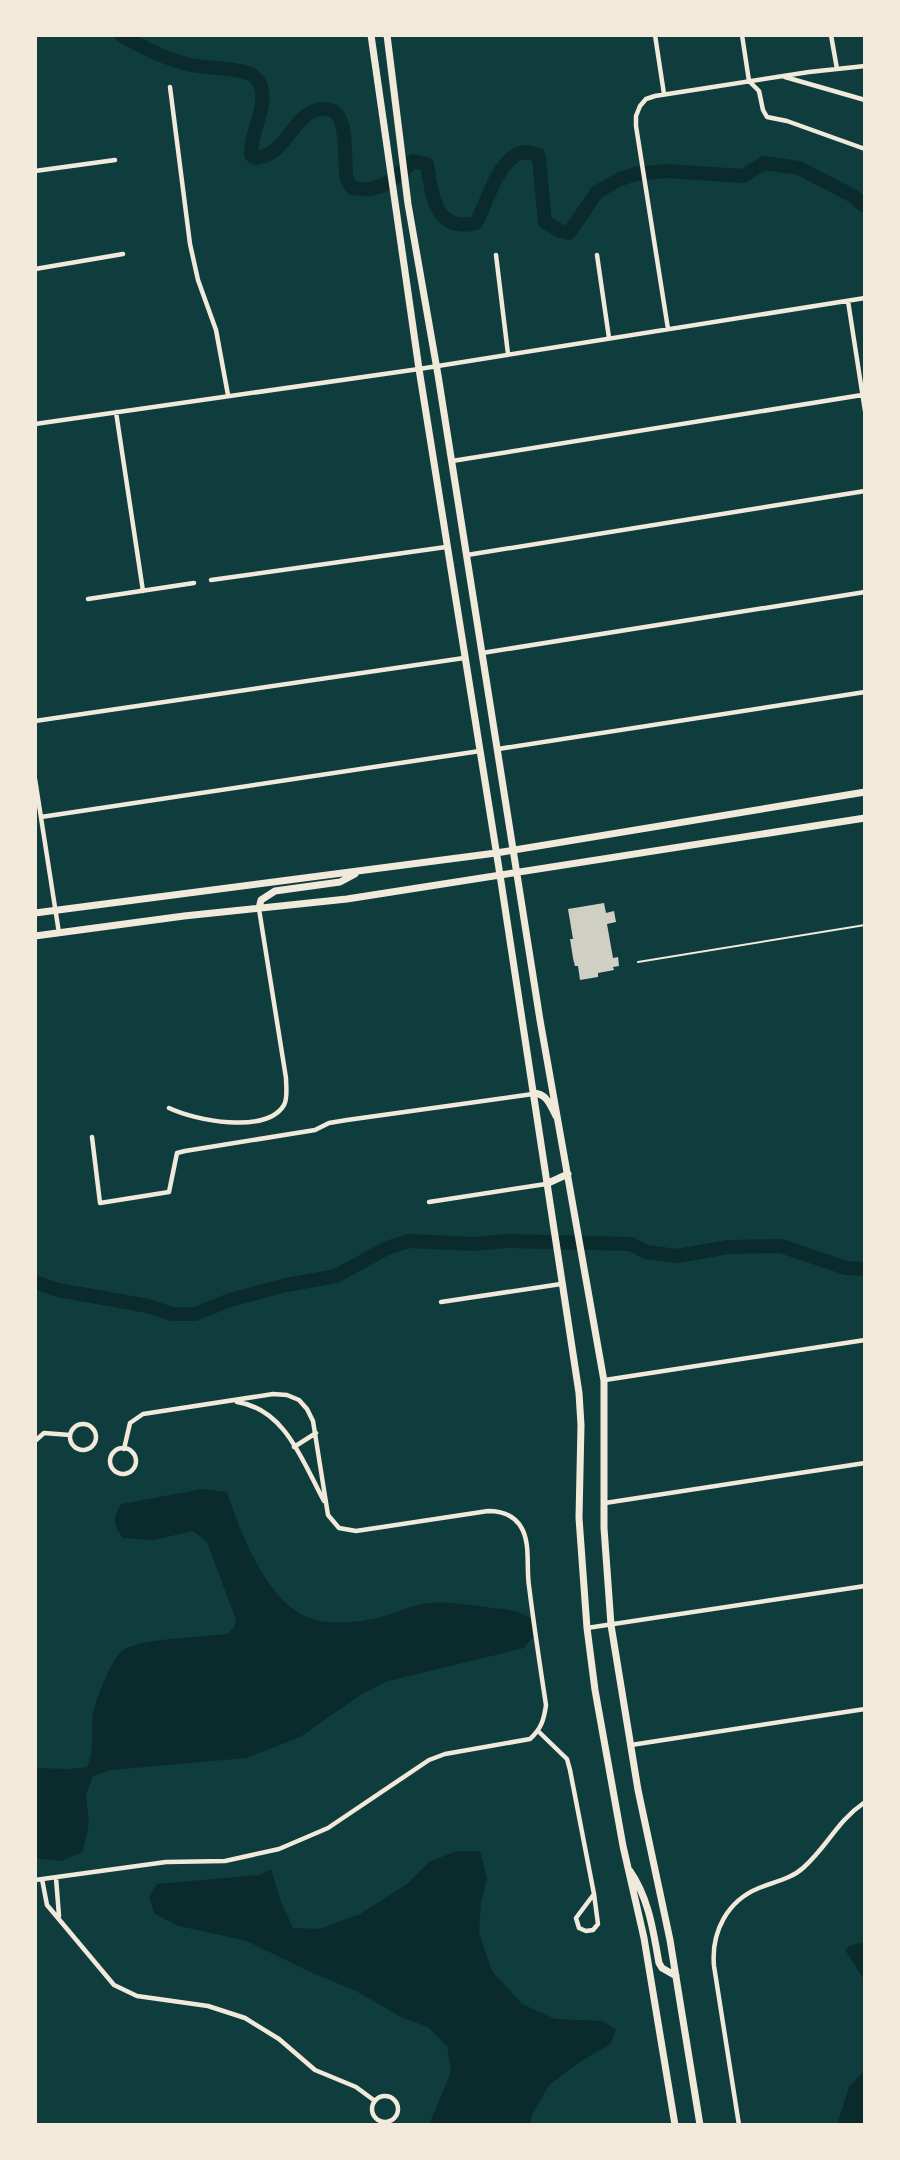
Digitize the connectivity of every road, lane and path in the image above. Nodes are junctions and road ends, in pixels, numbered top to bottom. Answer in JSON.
{"nodes":[{"id":1,"x":371,"y":35,"type":"edge"},
{"id":2,"x":387,"y":35,"type":"edge"},
{"id":3,"x":655,"y":35,"type":"edge"},
{"id":4,"x":742,"y":35,"type":"edge"},
{"id":5,"x":831,"y":35,"type":"edge"},
{"id":6,"x":865,"y":66,"type":"edge"},
{"id":7,"x":837,"y":69,"type":"junction"},
{"id":8,"x":780,"y":76,"type":"junction"},
{"id":9,"x":749,"y":81,"type":"junction"},
{"id":10,"x":170,"y":87,"type":"dead end"},
{"id":11,"x":664,"y":94,"type":"junction"},
{"id":12,"x":865,"y":100,"type":"edge"},
{"id":13,"x":865,"y":149,"type":"edge"},
{"id":14,"x":115,"y":160,"type":"dead end"},
{"id":15,"x":35,"y":172,"type":"edge"},
{"id":16,"x":123,"y":254,"type":"dead end"},
{"id":17,"x":496,"y":255,"type":"dead end"},
{"id":18,"x":597,"y":255,"type":"dead end"},
{"id":19,"x":35,"y":269,"type":"edge"},
{"id":20,"x":865,"y":298,"type":"edge"},
{"id":21,"x":848,"y":301,"type":"junction"},
{"id":22,"x":668,"y":329,"type":"junction"},
{"id":23,"x":609,"y":338,"type":"junction"},
{"id":24,"x":508,"y":354,"type":"junction"},
{"id":25,"x":436,"y":366,"type":"junction"},
{"id":26,"x":419,"y":369,"type":"junction"},
{"id":27,"x":228,"y":395,"type":"junction"},
{"id":28,"x":862,"y":395,"type":"junction"},
{"id":29,"x":865,"y":411,"type":"edge"},
{"id":30,"x":116,"y":412,"type":"junction"},
{"id":31,"x":35,"y":424,"type":"edge"},
{"id":32,"x":452,"y":461,"type":"junction"},
{"id":33,"x":865,"y":491,"type":"edge"},
{"id":34,"x":446,"y":547,"type":"junction"},
{"id":35,"x":467,"y":555,"type":"junction"},
{"id":36,"x":211,"y":580,"type":"dead end"},
{"id":37,"x":194,"y":583,"type":"dead end"},
{"id":38,"x":143,"y":591,"type":"junction"},
{"id":39,"x":865,"y":592,"type":"edge"},
{"id":40,"x":88,"y":599,"type":"dead end"},
{"id":41,"x":482,"y":653,"type":"junction"},
{"id":42,"x":464,"y":658,"type":"junction"},
{"id":43,"x":865,"y":692,"type":"edge"},
{"id":44,"x":35,"y":720,"type":"edge"},
{"id":45,"x":497,"y":750,"type":"junction"},
{"id":46,"x":480,"y":751,"type":"junction"},
{"id":47,"x":35,"y":779,"type":"edge"},
{"id":48,"x":865,"y":792,"type":"edge"},
{"id":49,"x":41,"y":817,"type":"junction"},
{"id":50,"x":865,"y":818,"type":"edge"},
{"id":51,"x":514,"y":850,"type":"junction"},
{"id":52,"x":496,"y":853,"type":"junction"},
{"id":53,"x":358,"y":872,"type":"junction"},
{"id":54,"x":517,"y":873,"type":"junction"},
{"id":55,"x":500,"y":875,"type":"junction"},
{"id":56,"x":259,"y":908,"type":"junction"},
{"id":57,"x":55,"y":910,"type":"junction"},
{"id":58,"x":35,"y":913,"type":"edge"},
{"id":59,"x":865,"y":925,"type":"edge"},
{"id":60,"x":59,"y":933,"type":"junction"},
{"id":61,"x":35,"y":936,"type":"edge"},
{"id":62,"x":638,"y":962,"type":"dead end"},
{"id":63,"x":534,"y":1093,"type":"junction"},
{"id":64,"x":169,"y":1108,"type":"dead end"},
{"id":65,"x":559,"y":1123,"type":"junction"},
{"id":66,"x":92,"y":1137,"type":"dead end"},
{"id":67,"x":568,"y":1174,"type":"junction"},
{"id":68,"x":546,"y":1184,"type":"junction"},
{"id":69,"x":429,"y":1202,"type":"dead end"},
{"id":70,"x":561,"y":1284,"type":"junction"},
{"id":71,"x":442,"y":1303,"type":"dead end"},
{"id":72,"x":865,"y":1340,"type":"edge"},
{"id":73,"x":604,"y":1381,"type":"junction"},
{"id":74,"x":227,"y":1401,"type":"junction"},
{"id":75,"x":316,"y":1433,"type":"junction"},
{"id":76,"x":70,"y":1435,"type":"junction"},
{"id":77,"x":35,"y":1441,"type":"edge"},
{"id":78,"x":294,"y":1447,"type":"junction"},
{"id":79,"x":124,"y":1449,"type":"junction"},
{"id":80,"x":865,"y":1463,"type":"edge"},
{"id":81,"x":605,"y":1503,"type":"junction"},
{"id":82,"x":326,"y":1505,"type":"junction"},
{"id":83,"x":865,"y":1586,"type":"edge"},
{"id":84,"x":611,"y":1625,"type":"junction"},
{"id":85,"x":587,"y":1629,"type":"junction"},
{"id":86,"x":865,"y":1709,"type":"edge"},
{"id":87,"x":538,"y":1731,"type":"junction"},
{"id":88,"x":631,"y":1745,"type":"junction"},
{"id":89,"x":865,"y":1802,"type":"edge"},
{"id":90,"x":628,"y":1867,"type":"junction"},
{"id":91,"x":56,"y":1878,"type":"junction"},
{"id":92,"x":35,"y":1880,"type":"edge"},
{"id":93,"x":42,"y":1880,"type":"junction"},
{"id":94,"x":594,"y":1894,"type":"junction"},
{"id":95,"x":59,"y":1917,"type":"junction"},
{"id":96,"x":676,"y":1976,"type":"junction"},
{"id":97,"x":375,"y":2101,"type":"junction"},
{"id":98,"x":675,"y":2125,"type":"edge"},
{"id":99,"x":700,"y":2125,"type":"edge"},
{"id":100,"x":739,"y":2125,"type":"edge"}],
"edges":[{"from":1,"to":26,"type":"main road"},
{"from":2,"to":25,"type":"main road"},
{"from":3,"to":11,"type":"street"},
{"from":4,"to":9,"type":"street"},
{"from":5,"to":7,"type":"street"},
{"from":6,"to":7,"type":"street"},
{"from":7,"to":8,"type":"street"},
{"from":8,"to":9,"type":"street"},
{"from":8,"to":12,"type":"street"},
{"from":9,"to":11,"type":"street"},
{"from":9,"to":13,"type":"street"},
{"from":10,"to":27,"type":"street"},
{"from":11,"to":22,"type":"street"},
{"from":14,"to":15,"type":"street"},
{"from":16,"to":19,"type":"street"},
{"from":17,"to":24,"type":"street"},
{"from":18,"to":23,"type":"street"},
{"from":20,"to":21,"type":"street"},
{"from":21,"to":22,"type":"street"},
{"from":21,"to":28,"type":"street"},
{"from":22,"to":23,"type":"street"},
{"from":23,"to":24,"type":"street"},
{"from":24,"to":25,"type":"street"},
{"from":25,"to":26,"type":"street"},
{"from":25,"to":32,"type":"main road"},
{"from":26,"to":27,"type":"street"},
{"from":26,"to":34,"type":"main road"},
{"from":27,"to":30,"type":"street"},
{"from":28,"to":29,"type":"street"},
{"from":28,"to":32,"type":"street"},
{"from":30,"to":31,"type":"street"},
{"from":30,"to":38,"type":"street"},
{"from":32,"to":35,"type":"main road"},
{"from":33,"to":35,"type":"street"},
{"from":34,"to":36,"type":"street"},
{"from":34,"to":42,"type":"main road"},
{"from":35,"to":41,"type":"main road"},
{"from":37,"to":38,"type":"street"},
{"from":38,"to":40,"type":"street"},
{"from":39,"to":41,"type":"street"},
{"from":41,"to":45,"type":"main road"},
{"from":42,"to":44,"type":"street"},
{"from":42,"to":46,"type":"main road"},
{"from":43,"to":45,"type":"street"},
{"from":45,"to":51,"type":"main road"},
{"from":46,"to":49,"type":"street"},
{"from":46,"to":52,"type":"main road"},
{"from":47,"to":49,"type":"street"},
{"from":48,"to":51,"type":"main road"},
{"from":49,"to":57,"type":"street"},
{"from":50,"to":54,"type":"main road"},
{"from":51,"to":52,"type":"main road"},
{"from":51,"to":54,"type":"main road"},
{"from":52,"to":53,"type":"main road"},
{"from":52,"to":55,"type":"main road"},
{"from":53,"to":56,"type":"main road"},
{"from":53,"to":57,"type":"main road"},
{"from":54,"to":55,"type":"main road"},
{"from":54,"to":65,"type":"main road"},
{"from":55,"to":56,"type":"main road"},
{"from":55,"to":63,"type":"main road"},
{"from":56,"to":60,"type":"main road"},
{"from":56,"to":64,"type":"street"},
{"from":57,"to":58,"type":"main road"},
{"from":57,"to":60,"type":"street"},
{"from":59,"to":62,"type":"lane"},
{"from":60,"to":61,"type":"main road"},
{"from":63,"to":65,"type":"main road"},
{"from":63,"to":66,"type":"street"},
{"from":63,"to":68,"type":"main road"},
{"from":65,"to":67,"type":"main road"},
{"from":67,"to":68,"type":"main road"},
{"from":67,"to":73,"type":"main road"},
{"from":68,"to":69,"type":"street"},
{"from":68,"to":70,"type":"main road"},
{"from":70,"to":71,"type":"street"},
{"from":70,"to":85,"type":"main road"},
{"from":72,"to":73,"type":"street"},
{"from":73,"to":81,"type":"main road"},
{"from":74,"to":75,"type":"street"},
{"from":74,"to":78,"type":"street"},
{"from":74,"to":79,"type":"street"},
{"from":75,"to":78,"type":"street"},
{"from":75,"to":82,"type":"street"},
{"from":76,"to":76,"type":"street"},
{"from":76,"to":77,"type":"street"},
{"from":78,"to":82,"type":"street"},
{"from":79,"to":79,"type":"street"},
{"from":80,"to":81,"type":"street"},
{"from":81,"to":84,"type":"main road"},
{"from":82,"to":87,"type":"street"},
{"from":83,"to":84,"type":"street"},
{"from":84,"to":85,"type":"street"},
{"from":84,"to":88,"type":"main road"},
{"from":85,"to":90,"type":"main road"},
{"from":86,"to":88,"type":"street"},
{"from":87,"to":91,"type":"street"},
{"from":87,"to":94,"type":"street"},
{"from":88,"to":96,"type":"main road"},
{"from":89,"to":100,"type":"street"},
{"from":90,"to":96,"type":"main road"},
{"from":90,"to":98,"type":"main road"},
{"from":91,"to":93,"type":"street"},
{"from":91,"to":95,"type":"street"},
{"from":92,"to":93,"type":"street"},
{"from":93,"to":95,"type":"street"},
{"from":94,"to":94,"type":"street"},
{"from":95,"to":97,"type":"street"},
{"from":96,"to":99,"type":"main road"},
{"from":97,"to":97,"type":"street"}]}
